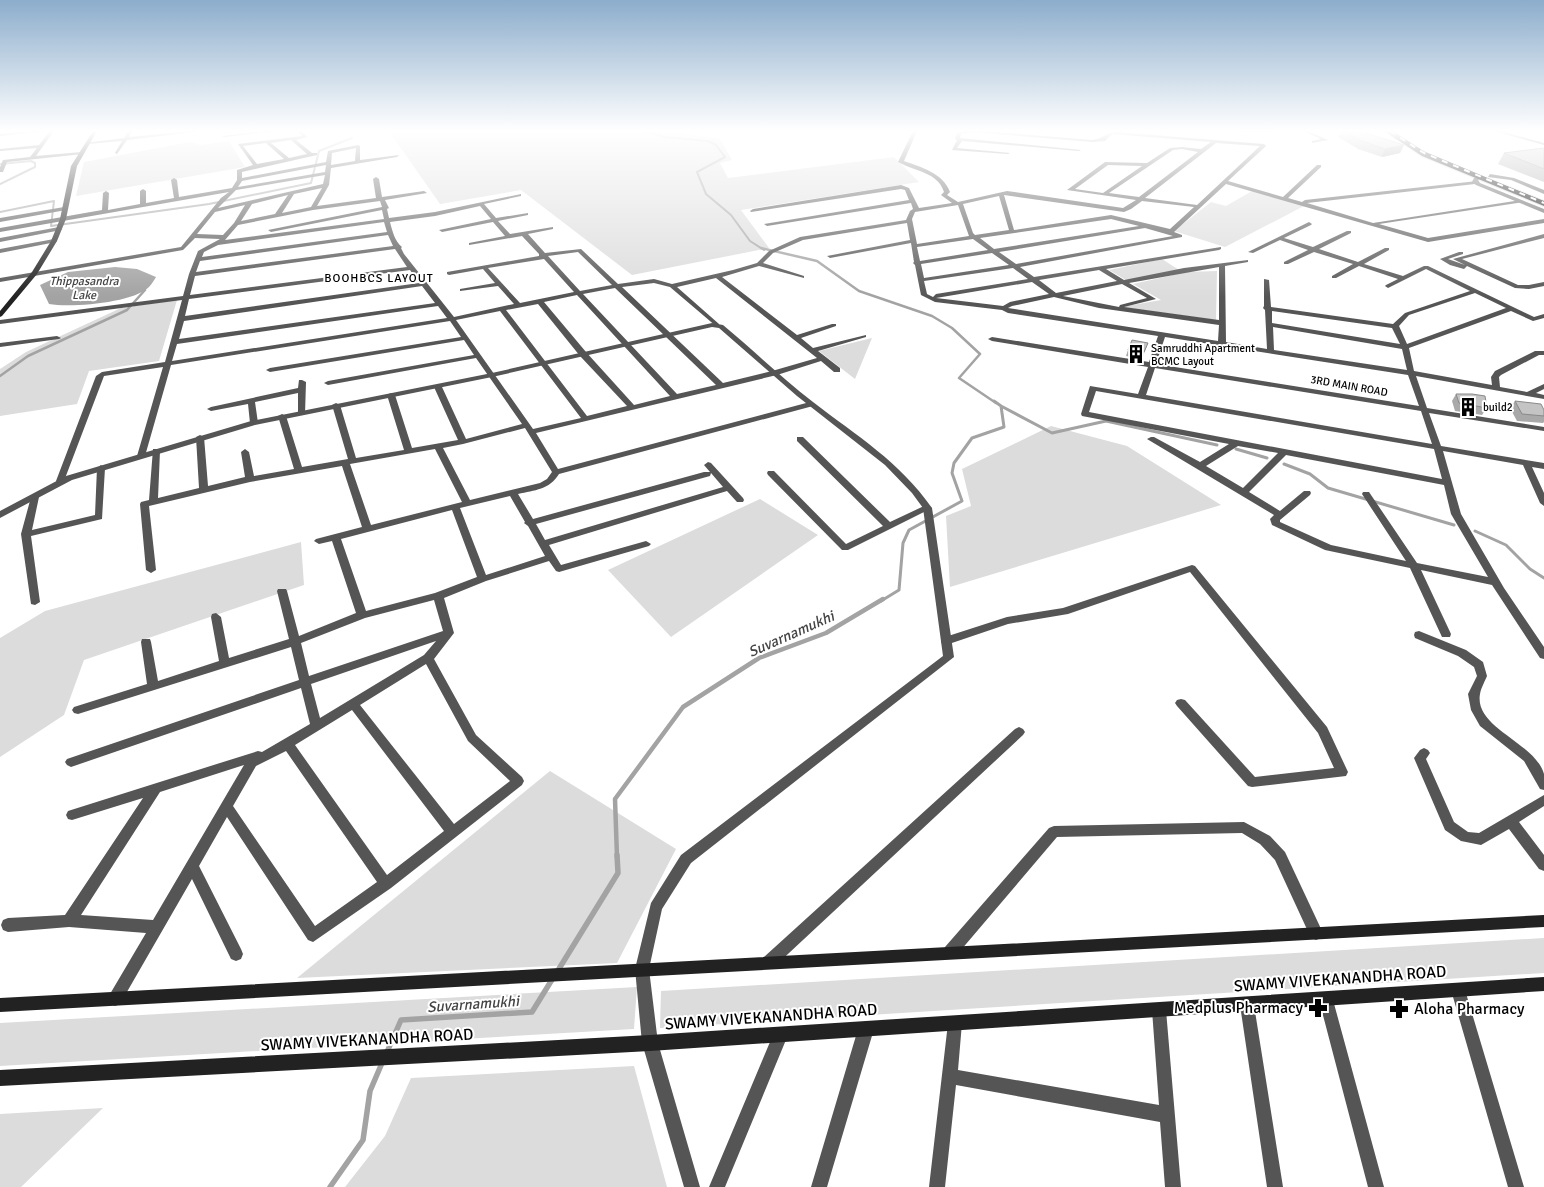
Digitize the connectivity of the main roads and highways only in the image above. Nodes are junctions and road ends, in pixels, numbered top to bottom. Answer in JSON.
{"nodes":[{"id":1,"x":69,"y":186,"type":"edge"},
{"id":2,"x":1503,"y":186,"type":"edge"},
{"id":3,"x":1509,"y":186,"type":"edge"},
{"id":4,"x":1544,"y":198,"type":"edge"},
{"id":5,"x":1544,"y":204,"type":"edge"},
{"id":6,"x":0,"y":315,"type":"edge"},
{"id":7,"x":1544,"y":921,"type":"edge"},
{"id":8,"x":1544,"y":984,"type":"edge"},
{"id":9,"x":0,"y":1005,"type":"edge"},
{"id":10,"x":0,"y":1078,"type":"edge"}],
"edges":[{"from":1,"to":6,"type":"main road"},
{"from":2,"to":5,"type":"highway"},
{"from":3,"to":4,"type":"highway"},
{"from":7,"to":9,"type":"main road"},
{"from":8,"to":10,"type":"main road","name":"SWAMY VIVEKANANDHA ROAD"}]}
